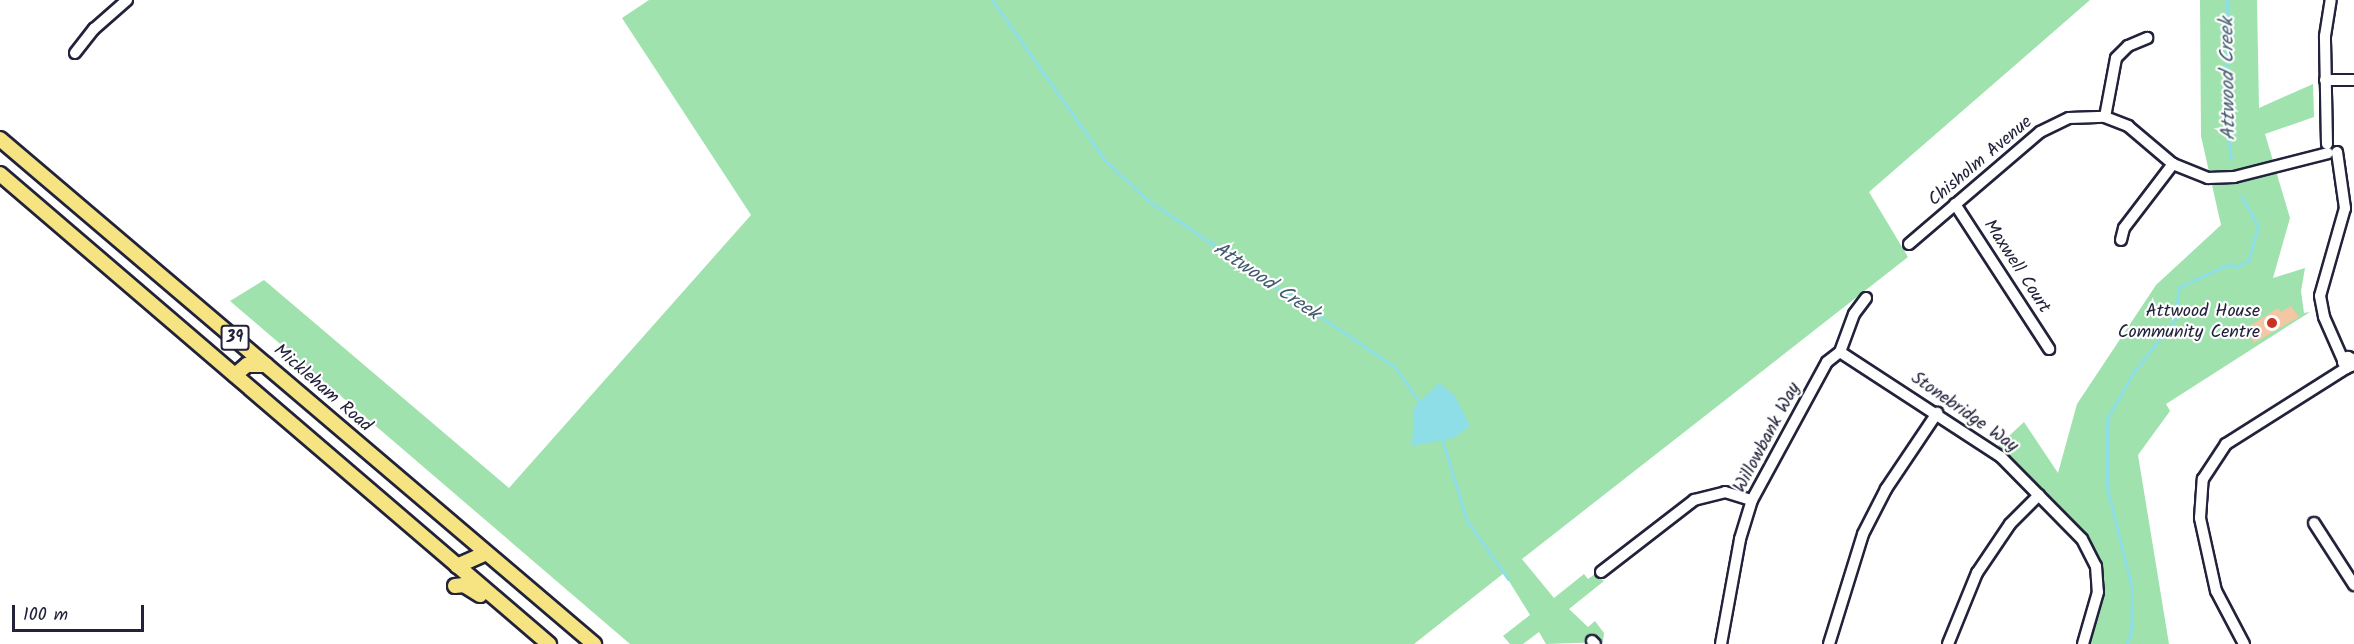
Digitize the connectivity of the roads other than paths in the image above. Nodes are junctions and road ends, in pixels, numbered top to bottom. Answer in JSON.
{"nodes":[{"id":1,"x":127,"y":0,"type":"edge"},
{"id":2,"x":2331,"y":0,"type":"edge"},
{"id":3,"x":2147,"y":38,"type":"dead end"},
{"id":4,"x":75,"y":53,"type":"dead end"},
{"id":5,"x":2325,"y":80,"type":"junction"},
{"id":6,"x":2354,"y":80,"type":"edge"},
{"id":7,"x":2105,"y":117,"type":"junction"},
{"id":8,"x":0,"y":139,"type":"edge"},
{"id":9,"x":2330,"y":148,"type":"junction"},
{"id":10,"x":2173,"y":164,"type":"junction"},
{"id":11,"x":0,"y":174,"type":"edge"},
{"id":12,"x":1955,"y":204,"type":"junction"},
{"id":13,"x":2350,"y":208,"type":"edge"},
{"id":14,"x":2121,"y":240,"type":"dead end"},
{"id":15,"x":1909,"y":244,"type":"dead end"},
{"id":16,"x":1866,"y":298,"type":"dead end"},
{"id":17,"x":2049,"y":349,"type":"dead end"},
{"id":18,"x":1840,"y":352,"type":"junction"},
{"id":19,"x":2349,"y":360,"type":"edge"},
{"id":20,"x":266,"y":365,"type":"junction"},
{"id":21,"x":235,"y":375,"type":"junction"},
{"id":22,"x":1937,"y":413,"type":"junction"},
{"id":23,"x":2039,"y":495,"type":"junction"},
{"id":24,"x":1752,"y":501,"type":"junction"},
{"id":25,"x":2314,"y":523,"type":"dead end"},
{"id":26,"x":486,"y":553,"type":"junction"},
{"id":27,"x":457,"y":566,"type":"junction"},
{"id":28,"x":1601,"y":572,"type":"dead end"},
{"id":29,"x":468,"y":575,"type":"junction"},
{"id":30,"x":2354,"y":585,"type":"edge"},
{"id":31,"x":455,"y":586,"type":"dead end"},
{"id":32,"x":496,"y":600,"type":"junction"},
{"id":33,"x":549,"y":644,"type":"edge"},
{"id":34,"x":594,"y":644,"type":"edge"},
{"id":35,"x":1721,"y":644,"type":"edge"},
{"id":36,"x":1828,"y":644,"type":"edge"},
{"id":37,"x":1948,"y":644,"type":"edge"},
{"id":38,"x":2083,"y":644,"type":"edge"},
{"id":39,"x":2244,"y":644,"type":"edge"}],
"edges":[{"from":1,"to":4,"type":"street"},
{"from":2,"to":5,"type":"street"},
{"from":3,"to":7,"type":"street"},
{"from":5,"to":6,"type":"street"},
{"from":5,"to":9,"type":"street"},
{"from":7,"to":10,"type":"street"},
{"from":7,"to":12,"type":"street","name":"Chisholm Avenue"},
{"from":8,"to":20,"type":"main road","name":"Mickleham Road","number":"39"},
{"from":9,"to":10,"type":"street"},
{"from":9,"to":13,"type":"street"},
{"from":10,"to":14,"type":"street"},
{"from":11,"to":21,"type":"main road","number":"39"},
{"from":12,"to":15,"type":"street","name":"Chisholm Avenue"},
{"from":12,"to":17,"type":"street","name":"Maxwell Court"},
{"from":13,"to":19,"type":"street"},
{"from":16,"to":18,"type":"street","name":"Willowbank Way"},
{"from":18,"to":22,"type":"street","name":"Stonebridge Way"},
{"from":18,"to":24,"type":"street","name":"Willowbank Way"},
{"from":19,"to":39,"type":"street"},
{"from":20,"to":21,"type":"main road"},
{"from":20,"to":26,"type":"main road","name":"Mickleham Road","number":"39"},
{"from":21,"to":27,"type":"main road","number":"39"},
{"from":22,"to":23,"type":"street","name":"Stonebridge Way"},
{"from":22,"to":36,"type":"street"},
{"from":23,"to":37,"type":"street"},
{"from":23,"to":38,"type":"street","name":"Stonebridge Way"},
{"from":24,"to":28,"type":"street"},
{"from":24,"to":35,"type":"street","name":"Willowbank Way"},
{"from":25,"to":30,"type":"street"},
{"from":26,"to":27,"type":"main road"},
{"from":26,"to":29,"type":"main road"},
{"from":26,"to":34,"type":"main road","name":"Mickleham Road","number":"39"},
{"from":27,"to":29,"type":"main road","number":"39"},
{"from":29,"to":32,"type":"main road","number":"39"},
{"from":31,"to":32,"type":"main road"},
{"from":32,"to":33,"type":"main road","number":"39"}]}
